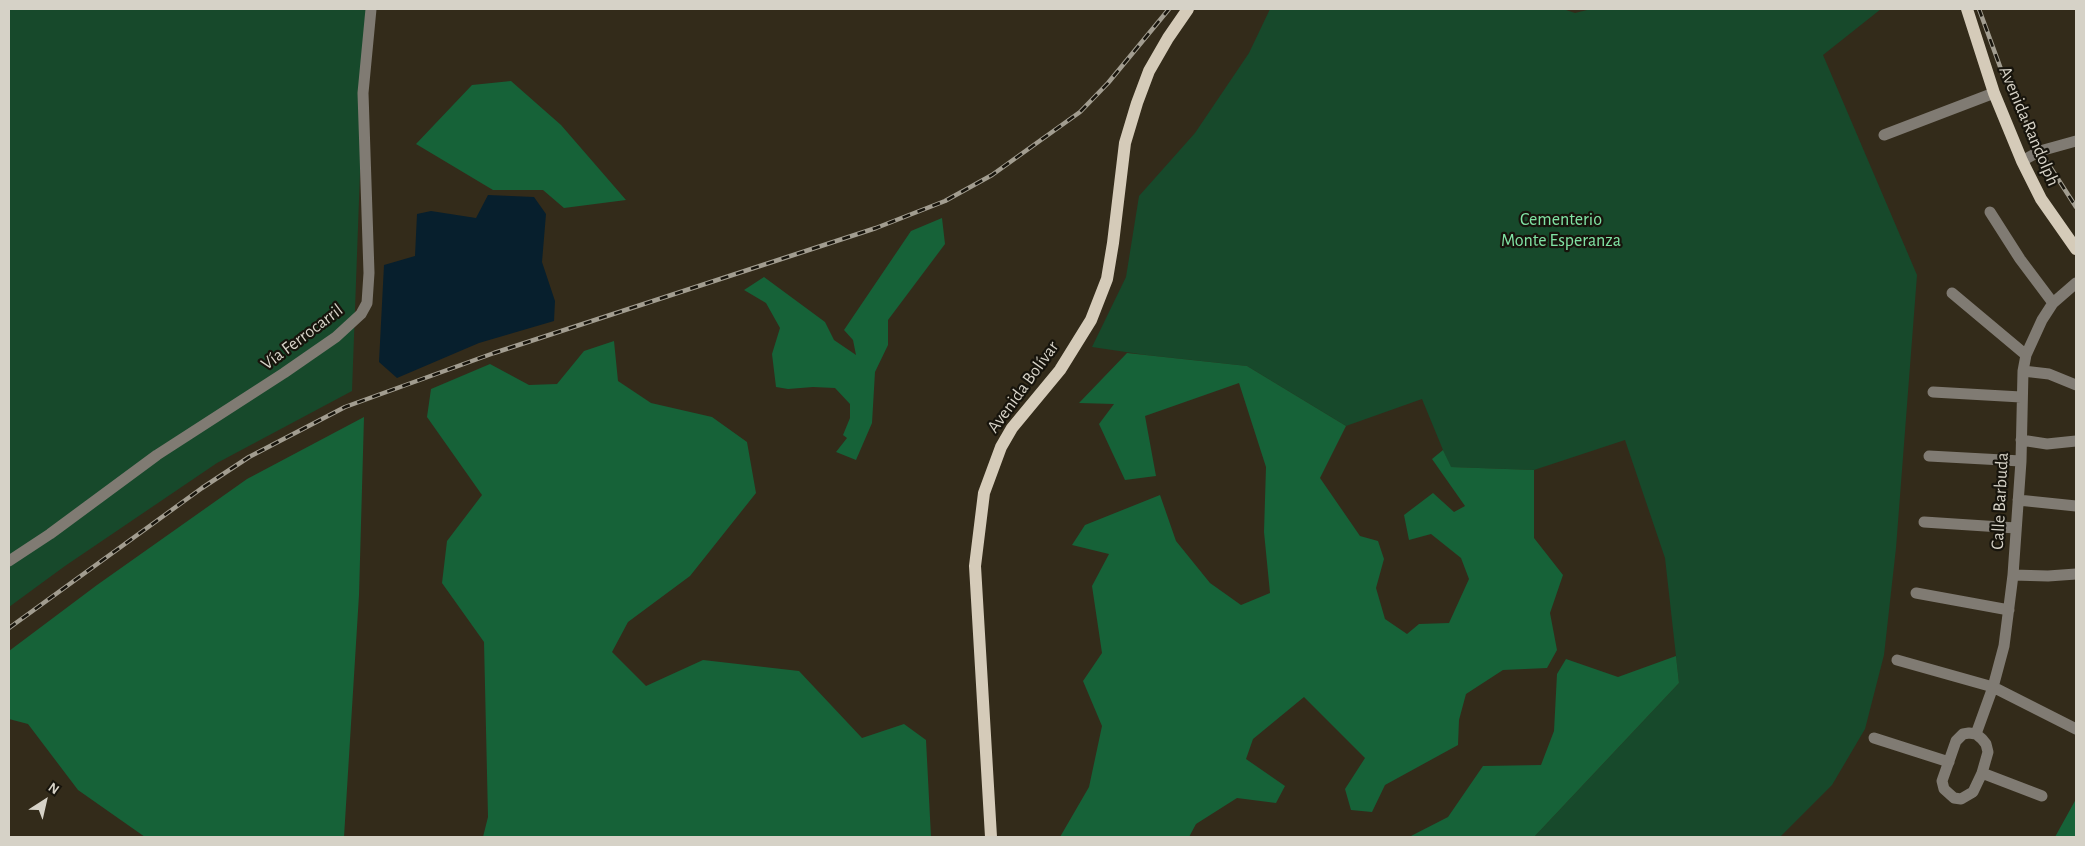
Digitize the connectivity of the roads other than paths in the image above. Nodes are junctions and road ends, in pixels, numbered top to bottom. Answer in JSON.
{"nodes":[{"id":1,"x":371,"y":9,"type":"edge"},
{"id":2,"x":1188,"y":9,"type":"edge"},
{"id":3,"x":1967,"y":9,"type":"edge"},
{"id":4,"x":1994,"y":93,"type":"junction"},
{"id":5,"x":1884,"y":135,"type":"dead end"},
{"id":6,"x":2076,"y":141,"type":"edge"},
{"id":7,"x":2022,"y":161,"type":"junction"},
{"id":8,"x":1990,"y":212,"type":"dead end"},
{"id":9,"x":2076,"y":249,"type":"edge"},
{"id":10,"x":2076,"y":283,"type":"edge"},
{"id":11,"x":1952,"y":292,"type":"dead end"},
{"id":12,"x":2054,"y":303,"type":"junction"},
{"id":13,"x":2026,"y":355,"type":"junction"},
{"id":14,"x":2022,"y":371,"type":"junction"},
{"id":15,"x":2076,"y":385,"type":"edge"},
{"id":16,"x":1933,"y":392,"type":"dead end"},
{"id":17,"x":2021,"y":397,"type":"junction"},
{"id":18,"x":2021,"y":440,"type":"junction"},
{"id":19,"x":2076,"y":441,"type":"edge"},
{"id":20,"x":1929,"y":456,"type":"dead end"},
{"id":21,"x":2020,"y":461,"type":"junction"},
{"id":22,"x":2018,"y":500,"type":"junction"},
{"id":23,"x":2076,"y":506,"type":"edge"},
{"id":24,"x":1924,"y":522,"type":"dead end"},
{"id":25,"x":2016,"y":528,"type":"junction"},
{"id":26,"x":9,"y":561,"type":"edge"},
{"id":27,"x":2076,"y":574,"type":"edge"},
{"id":28,"x":2013,"y":575,"type":"junction"},
{"id":29,"x":1916,"y":592,"type":"dead end"},
{"id":30,"x":2009,"y":610,"type":"junction"},
{"id":31,"x":1897,"y":660,"type":"dead end"},
{"id":32,"x":1994,"y":688,"type":"junction"},
{"id":33,"x":2076,"y":729,"type":"edge"},
{"id":34,"x":1976,"y":734,"type":"junction"},
{"id":35,"x":1874,"y":738,"type":"dead end"},
{"id":36,"x":1949,"y":762,"type":"junction"},
{"id":37,"x":1982,"y":773,"type":"junction"},
{"id":38,"x":2042,"y":796,"type":"dead end"},
{"id":39,"x":990,"y":837,"type":"edge"}],
"edges":[{"from":1,"to":26,"type":"street","name":"Vía Ferrocarril"},
{"from":2,"to":39,"type":"main road","name":"Avenida Bolívar"},
{"from":3,"to":4,"type":"main road","name":"Avenida Randolph"},
{"from":4,"to":5,"type":"street"},
{"from":4,"to":7,"type":"main road","name":"Avenida Randolph"},
{"from":6,"to":7,"type":"street"},
{"from":7,"to":9,"type":"main road","name":"Avenida Randolph"},
{"from":8,"to":12,"type":"street"},
{"from":10,"to":12,"type":"street","name":"Calle Barbuda"},
{"from":11,"to":13,"type":"street"},
{"from":12,"to":13,"type":"street","name":"Calle Barbuda"},
{"from":13,"to":14,"type":"street","name":"Calle Barbuda"},
{"from":14,"to":15,"type":"street"},
{"from":14,"to":17,"type":"street","name":"Calle Barbuda"},
{"from":16,"to":17,"type":"street"},
{"from":17,"to":18,"type":"street","name":"Calle Barbuda"},
{"from":18,"to":19,"type":"street"},
{"from":18,"to":21,"type":"street","name":"Calle Barbuda"},
{"from":20,"to":21,"type":"street"},
{"from":21,"to":22,"type":"street","name":"Calle Barbuda"},
{"from":22,"to":23,"type":"street"},
{"from":22,"to":25,"type":"street","name":"Calle Barbuda"},
{"from":24,"to":25,"type":"street"},
{"from":25,"to":28,"type":"street","name":"Calle Barbuda"},
{"from":27,"to":28,"type":"street"},
{"from":28,"to":30,"type":"street","name":"Calle Barbuda"},
{"from":29,"to":30,"type":"street"},
{"from":30,"to":32,"type":"street","name":"Calle Barbuda"},
{"from":31,"to":32,"type":"street"},
{"from":32,"to":33,"type":"street"},
{"from":32,"to":34,"type":"street","name":"Calle Barbuda"},
{"from":34,"to":36,"type":"street"},
{"from":34,"to":37,"type":"street"},
{"from":35,"to":36,"type":"street"},
{"from":36,"to":37,"type":"street"},
{"from":37,"to":38,"type":"street"}]}
